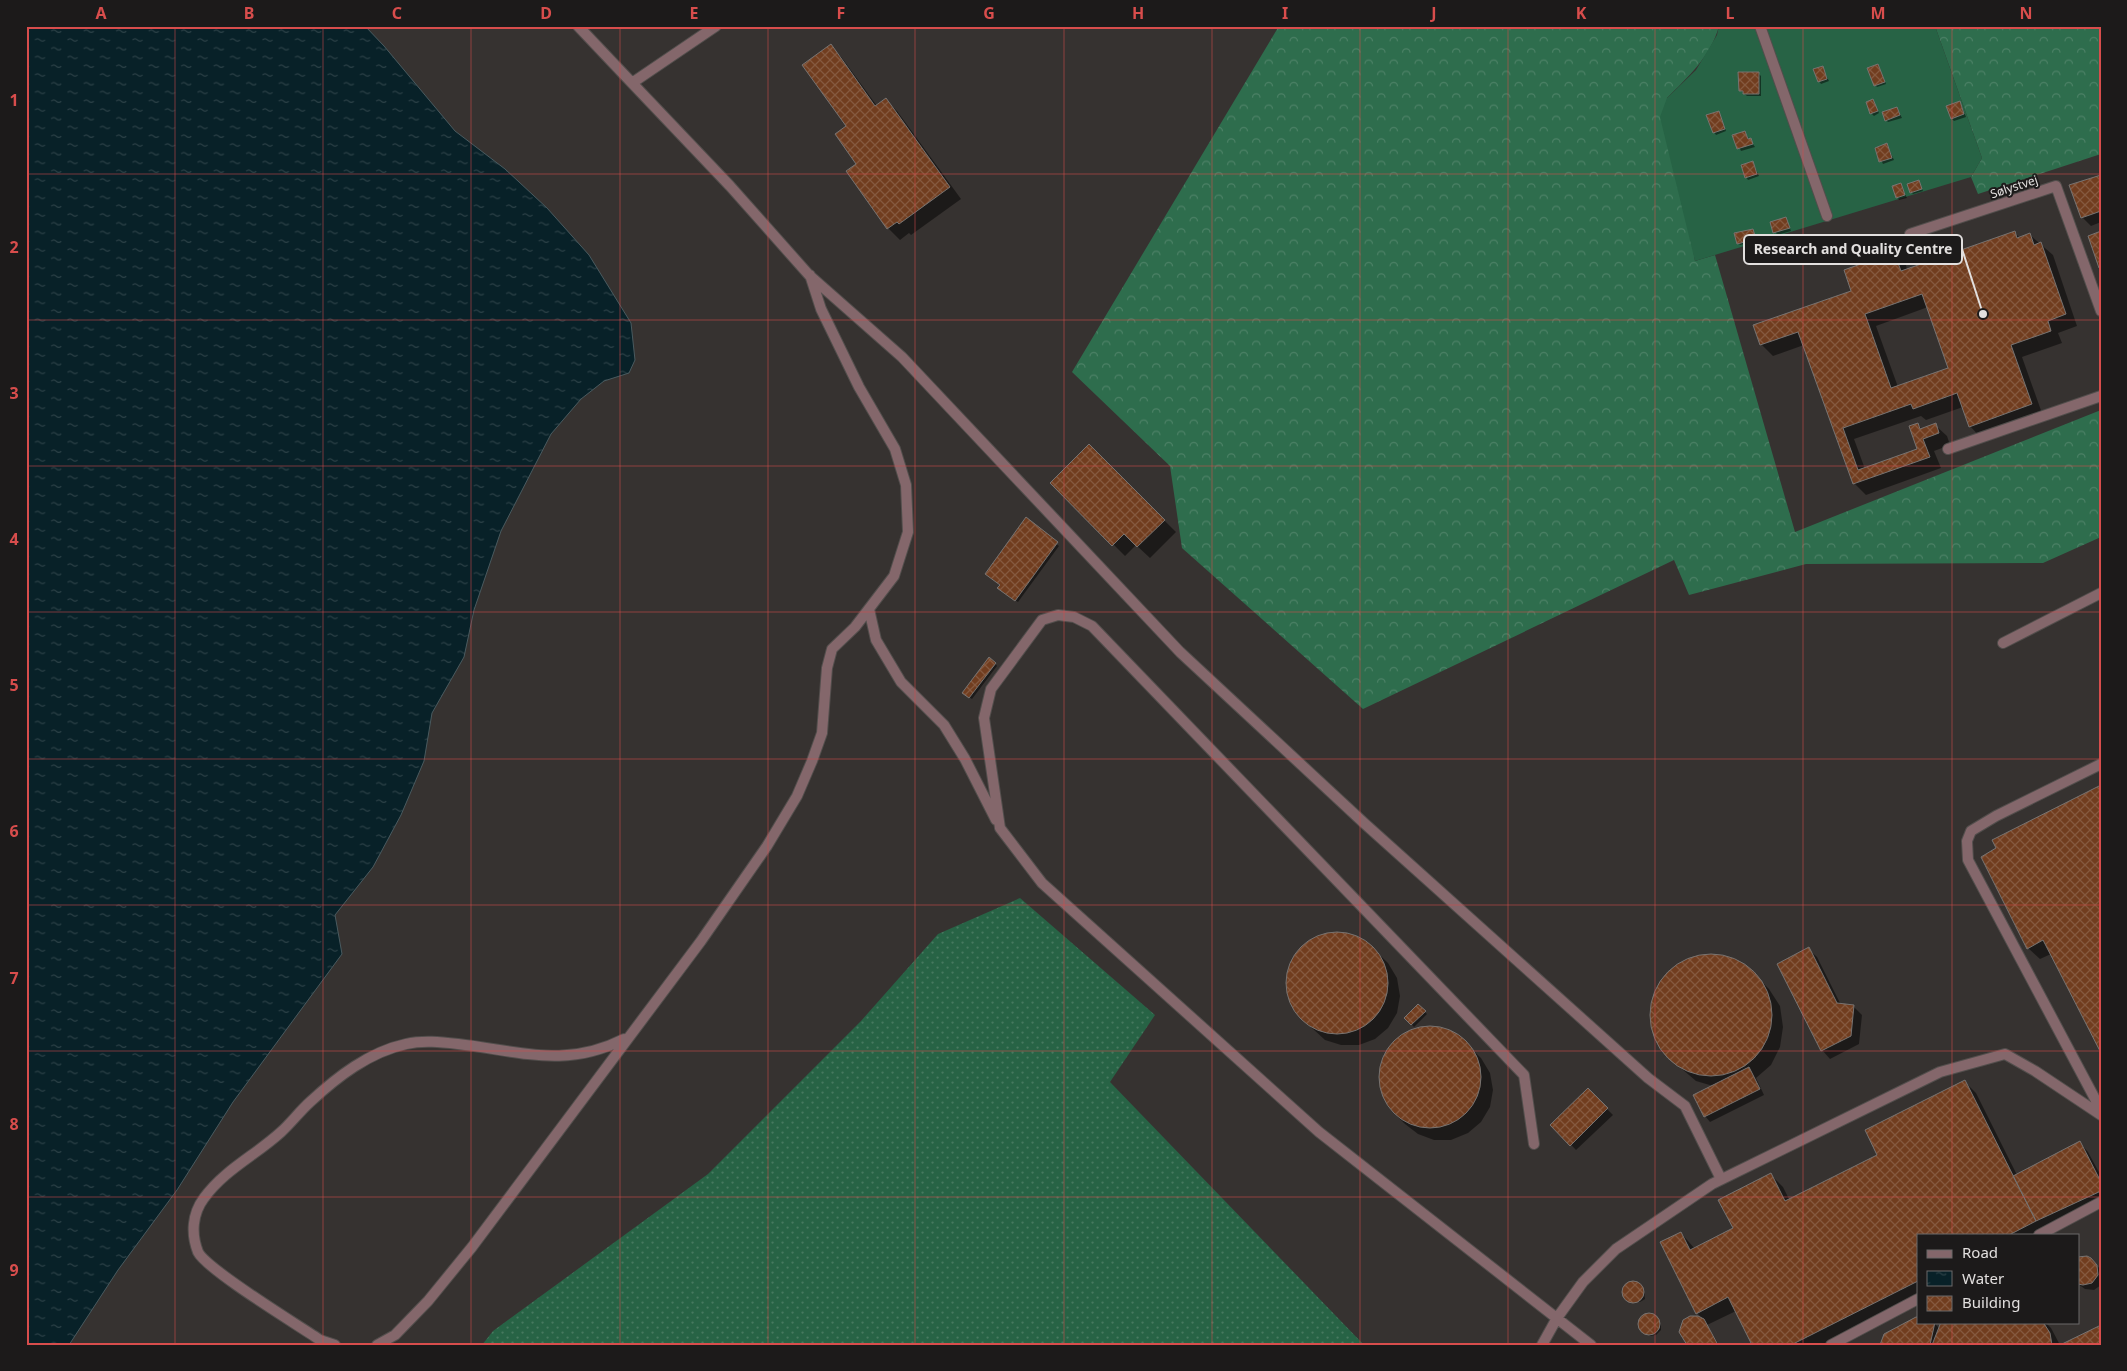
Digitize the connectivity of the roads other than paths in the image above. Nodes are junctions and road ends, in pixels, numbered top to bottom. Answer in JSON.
{"nodes":[{"id":1,"x":578,"y":26,"type":"edge"},
{"id":2,"x":716,"y":26,"type":"edge"},
{"id":3,"x":1760,"y":26,"type":"edge"},
{"id":4,"x":632,"y":82,"type":"junction"},
{"id":5,"x":1827,"y":216,"type":"dead end"},
{"id":6,"x":1910,"y":234,"type":"dead end"},
{"id":7,"x":809,"y":274,"type":"junction"},
{"id":8,"x":2101,"y":311,"type":"edge"},
{"id":9,"x":2101,"y":396,"type":"edge"},
{"id":10,"x":1948,"y":449,"type":"dead end"},
{"id":11,"x":2101,"y":593,"type":"edge"},
{"id":12,"x":869,"y":609,"type":"junction"},
{"id":13,"x":2003,"y":643,"type":"dead end"},
{"id":14,"x":2101,"y":764,"type":"edge"},
{"id":15,"x":1000,"y":828,"type":"junction"},
{"id":16,"x":627,"y":1037,"type":"junction"},
{"id":17,"x":2101,"y":1110,"type":"edge"},
{"id":18,"x":2101,"y":1114,"type":"edge"},
{"id":19,"x":1534,"y":1144,"type":"dead end"},
{"id":20,"x":1721,"y":1180,"type":"junction"},
{"id":21,"x":2101,"y":1202,"type":"edge"},
{"id":22,"x":2041,"y":1234,"type":"edge"},
{"id":23,"x":1917,"y":1299,"type":"edge"},
{"id":24,"x":1557,"y":1318,"type":"junction"},
{"id":25,"x":395,"y":1335,"type":"junction"},
{"id":26,"x":335,"y":1345,"type":"edge"},
{"id":27,"x":377,"y":1345,"type":"edge"},
{"id":28,"x":390,"y":1345,"type":"edge"},
{"id":29,"x":1542,"y":1345,"type":"edge"},
{"id":30,"x":1591,"y":1345,"type":"edge"},
{"id":31,"x":1831,"y":1345,"type":"edge"}],
"edges":[{"from":1,"to":4,"type":"street"},
{"from":2,"to":4,"type":"street"},
{"from":3,"to":5,"type":"street"},
{"from":4,"to":7,"type":"street"},
{"from":6,"to":8,"type":"street","name":"Sølystvej"},
{"from":7,"to":12,"type":"street"},
{"from":7,"to":20,"type":"street"},
{"from":9,"to":10,"type":"street"},
{"from":11,"to":13,"type":"street"},
{"from":12,"to":15,"type":"street"},
{"from":12,"to":16,"type":"street"},
{"from":14,"to":17,"type":"street"},
{"from":15,"to":19,"type":"street"},
{"from":15,"to":24,"type":"street"},
{"from":16,"to":25,"type":"street"},
{"from":16,"to":26,"type":"street"},
{"from":18,"to":20,"type":"street"},
{"from":20,"to":24,"type":"street"},
{"from":21,"to":22,"type":"street"},
{"from":23,"to":31,"type":"street"},
{"from":24,"to":29,"type":"street"},
{"from":24,"to":30,"type":"street"},
{"from":25,"to":27,"type":"street"},
{"from":25,"to":28,"type":"street"}]}
